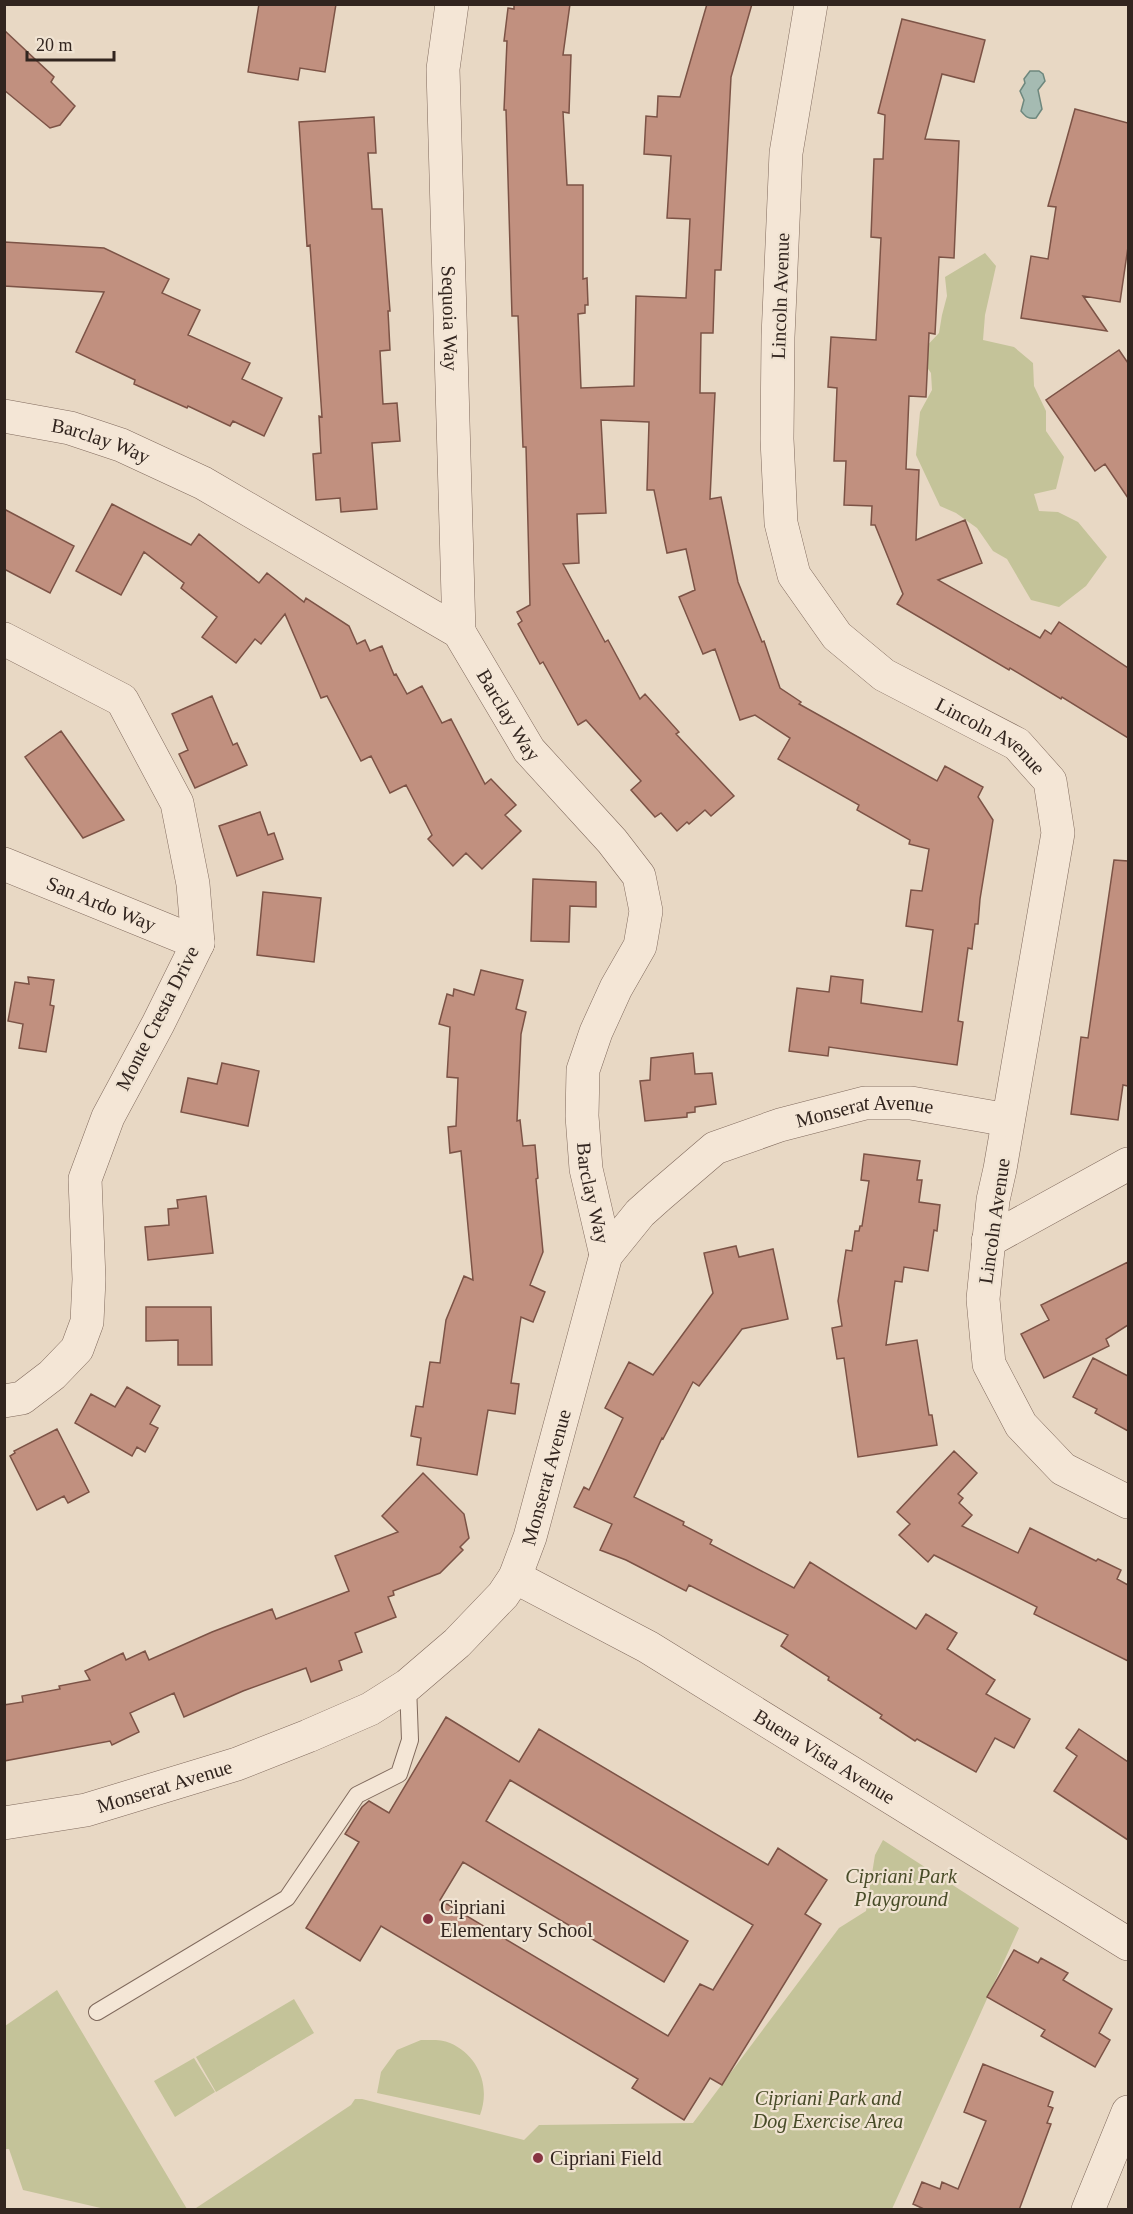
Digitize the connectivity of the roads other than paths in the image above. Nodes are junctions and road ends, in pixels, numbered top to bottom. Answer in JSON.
{"nodes":[{"id":1,"x":452,"y":4,"type":"edge"},
{"id":2,"x":811,"y":4,"type":"edge"},
{"id":3,"x":4,"y":416,"type":"edge"},
{"id":4,"x":459,"y":632,"type":"junction"},
{"id":5,"x":4,"y":639,"type":"edge"},
{"id":6,"x":4,"y":864,"type":"edge"},
{"id":7,"x":198,"y":943,"type":"junction"},
{"id":8,"x":1008,"y":1120,"type":"junction"},
{"id":9,"x":1128,"y":1164,"type":"edge"},
{"id":10,"x":988,"y":1241,"type":"junction"},
{"id":11,"x":606,"y":1255,"type":"junction"},
{"id":12,"x":4,"y":1401,"type":"edge"},
{"id":13,"x":1128,"y":1502,"type":"edge"},
{"id":14,"x":515,"y":1577,"type":"junction"},
{"id":15,"x":408,"y":1685,"type":"junction"},
{"id":16,"x":4,"y":1823,"type":"edge"},
{"id":17,"x":1128,"y":1944,"type":"edge"},
{"id":18,"x":97,"y":2013,"type":"dead end"},
{"id":19,"x":1128,"y":2112,"type":"edge"},
{"id":20,"x":1088,"y":2210,"type":"edge"}],
"edges":[{"from":1,"to":4,"type":"street","name":"Sequoia Way"},
{"from":2,"to":8,"type":"street","name":"Lincoln Avenue"},
{"from":3,"to":4,"type":"street","name":"Barclay Way"},
{"from":4,"to":11,"type":"street","name":"Barclay Way"},
{"from":5,"to":7,"type":"street","name":"Monte Cresta Drive"},
{"from":6,"to":7,"type":"street","name":"San Ardo Way"},
{"from":7,"to":12,"type":"street","name":"Monte Cresta Drive"},
{"from":8,"to":10,"type":"street","name":"Lincoln Avenue"},
{"from":8,"to":11,"type":"street","name":"Monserat Avenue"},
{"from":9,"to":10,"type":"street"},
{"from":10,"to":13,"type":"street","name":"Lincoln Avenue"},
{"from":11,"to":14,"type":"street","name":"Monserat Avenue"},
{"from":14,"to":15,"type":"street","name":"Monserat Avenue"},
{"from":14,"to":17,"type":"street","name":"Buena Vista Avenue"},
{"from":15,"to":16,"type":"street","name":"Monserat Avenue"},
{"from":15,"to":18,"type":"lane"},
{"from":19,"to":20,"type":"street"}]}
